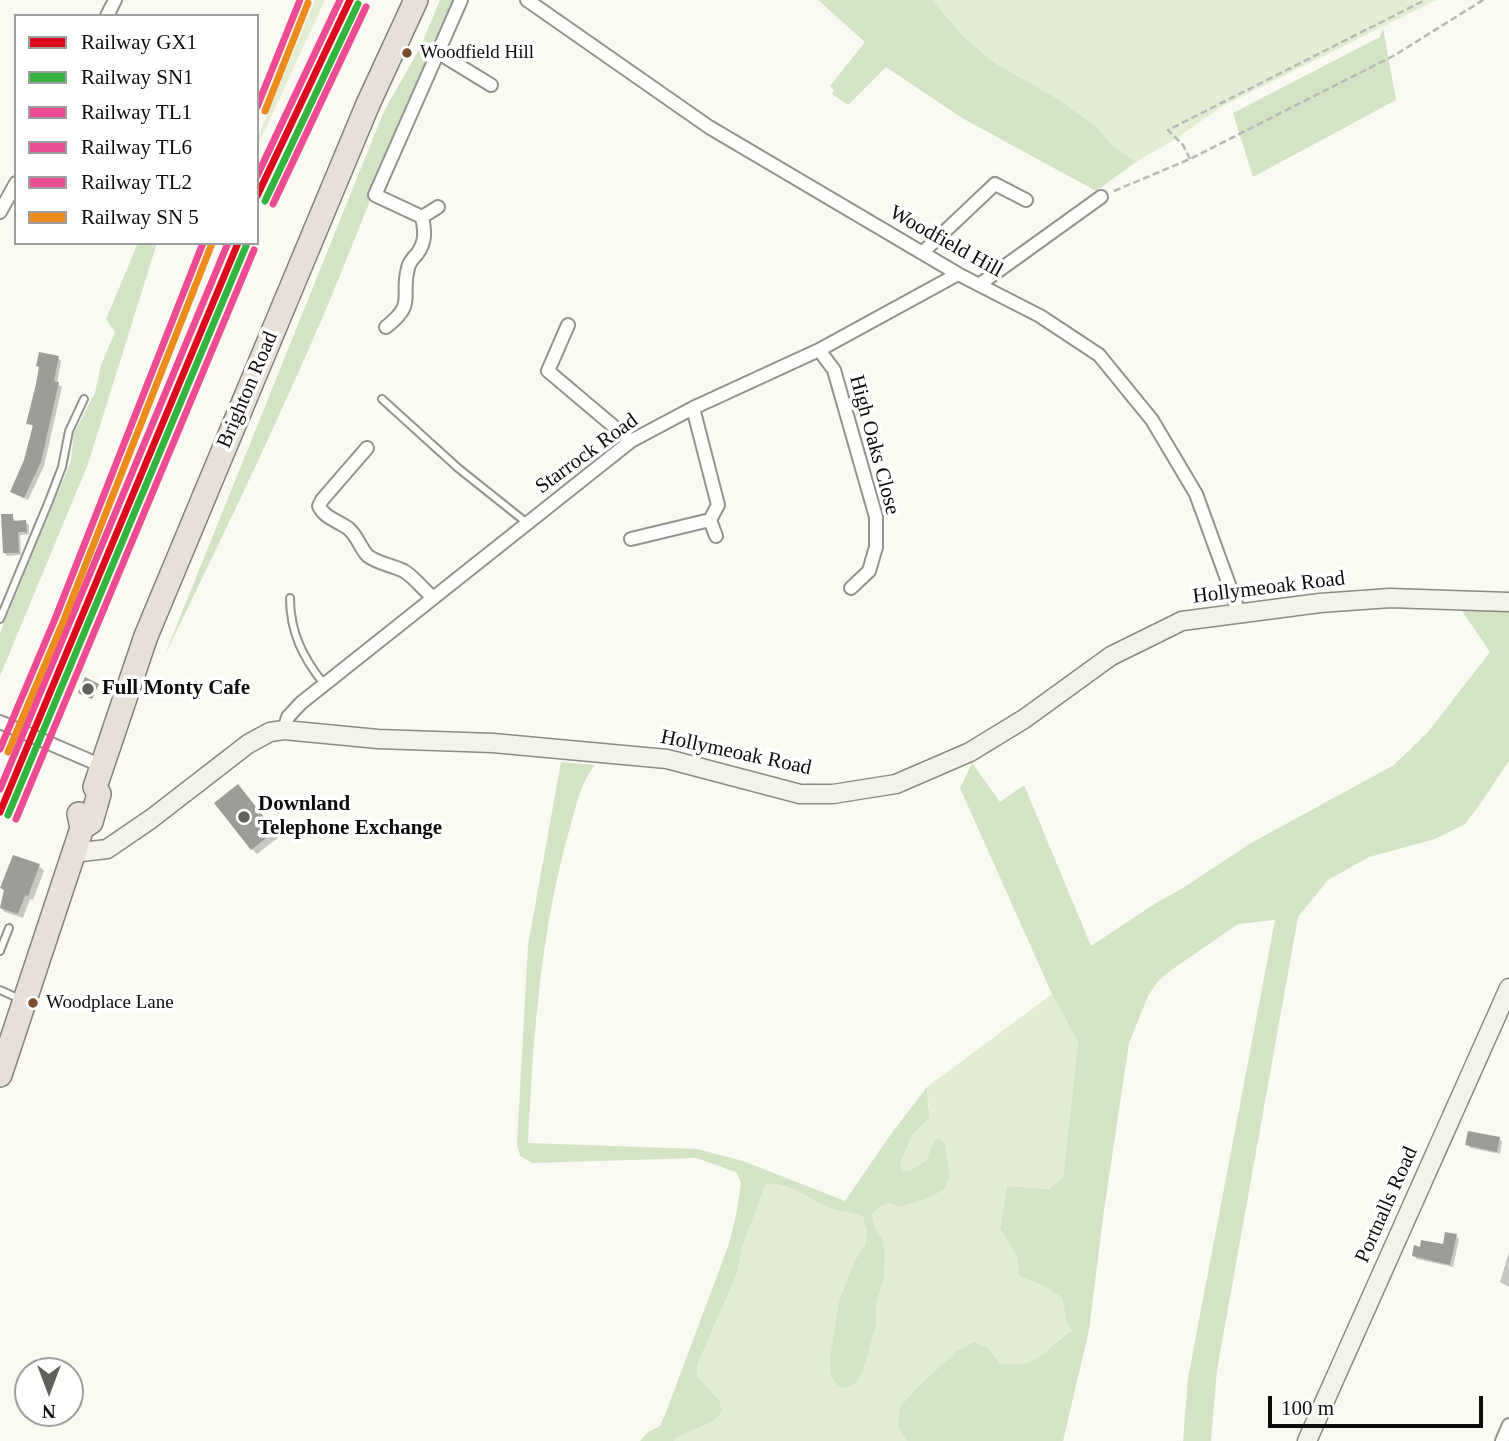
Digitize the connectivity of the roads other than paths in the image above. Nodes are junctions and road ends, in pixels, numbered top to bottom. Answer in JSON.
{"nodes":[{"id":1,"x":416,"y":0,"type":"edge"},
{"id":2,"x":461,"y":0,"type":"edge"},
{"id":3,"x":527,"y":0,"type":"edge"},
{"id":4,"x":437,"y":51,"type":"junction"},
{"id":5,"x":491,"y":85,"type":"dead end"},
{"id":6,"x":14,"y":187,"type":"edge"},
{"id":7,"x":1101,"y":197,"type":"road end"},
{"id":8,"x":1026,"y":200,"type":"dead end"},
{"id":9,"x":438,"y":207,"type":"dead end"},
{"id":10,"x":0,"y":212,"type":"edge"},
{"id":11,"x":422,"y":217,"type":"junction"},
{"id":12,"x":922,"y":253,"type":"junction"},
{"id":13,"x":958,"y":274,"type":"junction"},
{"id":14,"x":981,"y":284,"type":"junction"},
{"id":15,"x":568,"y":325,"type":"dead end"},
{"id":16,"x":386,"y":327,"type":"dead end"},
{"id":17,"x":818,"y":350,"type":"junction"},
{"id":18,"x":84,"y":399,"type":"dead end"},
{"id":19,"x":383,"y":399,"type":"dead end"},
{"id":20,"x":694,"y":408,"type":"junction"},
{"id":21,"x":631,"y":441,"type":"junction"},
{"id":22,"x":367,"y":448,"type":"dead end"},
{"id":23,"x":710,"y":520,"type":"junction"},
{"id":24,"x":527,"y":523,"type":"junction"},
{"id":25,"x":716,"y":536,"type":"dead end"},
{"id":26,"x":631,"y":539,"type":"dead end"},
{"id":27,"x":852,"y":588,"type":"dead end"},
{"id":28,"x":290,"y":597,"type":"dead end"},
{"id":29,"x":432,"y":597,"type":"junction"},
{"id":30,"x":1509,"y":602,"type":"edge"},
{"id":31,"x":1239,"y":612,"type":"junction"},
{"id":32,"x":0,"y":619,"type":"edge"},
{"id":33,"x":324,"y":684,"type":"junction"},
{"id":34,"x":0,"y":722,"type":"edge"},
{"id":35,"x":284,"y":730,"type":"junction"},
{"id":36,"x":99,"y":776,"type":"junction"},
{"id":37,"x":73,"y":853,"type":"junction"},
{"id":38,"x":9,"y":928,"type":"dead end"},
{"id":39,"x":0,"y":951,"type":"edge"},
{"id":40,"x":1509,"y":988,"type":"edge"},
{"id":41,"x":0,"y":990,"type":"edge"},
{"id":42,"x":25,"y":1001,"type":"junction"},
{"id":43,"x":0,"y":1075,"type":"edge"},
{"id":44,"x":1509,"y":1425,"type":"edge"},
{"id":45,"x":1307,"y":1441,"type":"edge"},
{"id":46,"x":1502,"y":1441,"type":"edge"}],
"edges":[{"from":1,"to":36,"type":"highway","name":"Brighton Road"},
{"from":2,"to":4,"type":"street"},
{"from":3,"to":12,"type":"street","name":"Woodfield Hill"},
{"from":4,"to":5,"type":"street"},
{"from":4,"to":11,"type":"street"},
{"from":6,"to":10,"type":"street"},
{"from":7,"to":14,"type":"street"},
{"from":8,"to":12,"type":"street"},
{"from":9,"to":11,"type":"street"},
{"from":11,"to":16,"type":"street"},
{"from":12,"to":13,"type":"street","name":"Woodfield Hill"},
{"from":13,"to":14,"type":"street","name":"Woodfield Hill"},
{"from":13,"to":17,"type":"street","name":"Starrock Road"},
{"from":14,"to":31,"type":"street","name":"Woodfield Hill"},
{"from":15,"to":21,"type":"street"},
{"from":17,"to":20,"type":"street","name":"Starrock Road"},
{"from":17,"to":27,"type":"street","name":"High Oaks Close"},
{"from":18,"to":32,"type":"lane"},
{"from":19,"to":24,"type":"lane"},
{"from":20,"to":21,"type":"street","name":"Starrock Road"},
{"from":20,"to":23,"type":"street"},
{"from":21,"to":24,"type":"street","name":"Starrock Road"},
{"from":22,"to":29,"type":"street"},
{"from":23,"to":25,"type":"street"},
{"from":23,"to":26,"type":"street"},
{"from":24,"to":29,"type":"street","name":"Starrock Road"},
{"from":28,"to":33,"type":"lane"},
{"from":29,"to":33,"type":"street","name":"Starrock Road"},
{"from":30,"to":31,"type":"street","name":"Hollymeoak Road"},
{"from":31,"to":35,"type":"street","name":"Hollymeoak Road"},
{"from":33,"to":35,"type":"street","name":"Starrock Road"},
{"from":34,"to":36,"type":"street"},
{"from":35,"to":37,"type":"street","name":"Hollymeoak Road"},
{"from":36,"to":37,"type":"highway","name":"Brighton Road"},
{"from":37,"to":42,"type":"highway","name":"Brighton Road"},
{"from":38,"to":39,"type":"lane"},
{"from":40,"to":45,"type":"street","name":"Portnalls Road"},
{"from":41,"to":42,"type":"lane"},
{"from":42,"to":43,"type":"highway","name":"Brighton Road"},
{"from":44,"to":46,"type":"street"}]}
